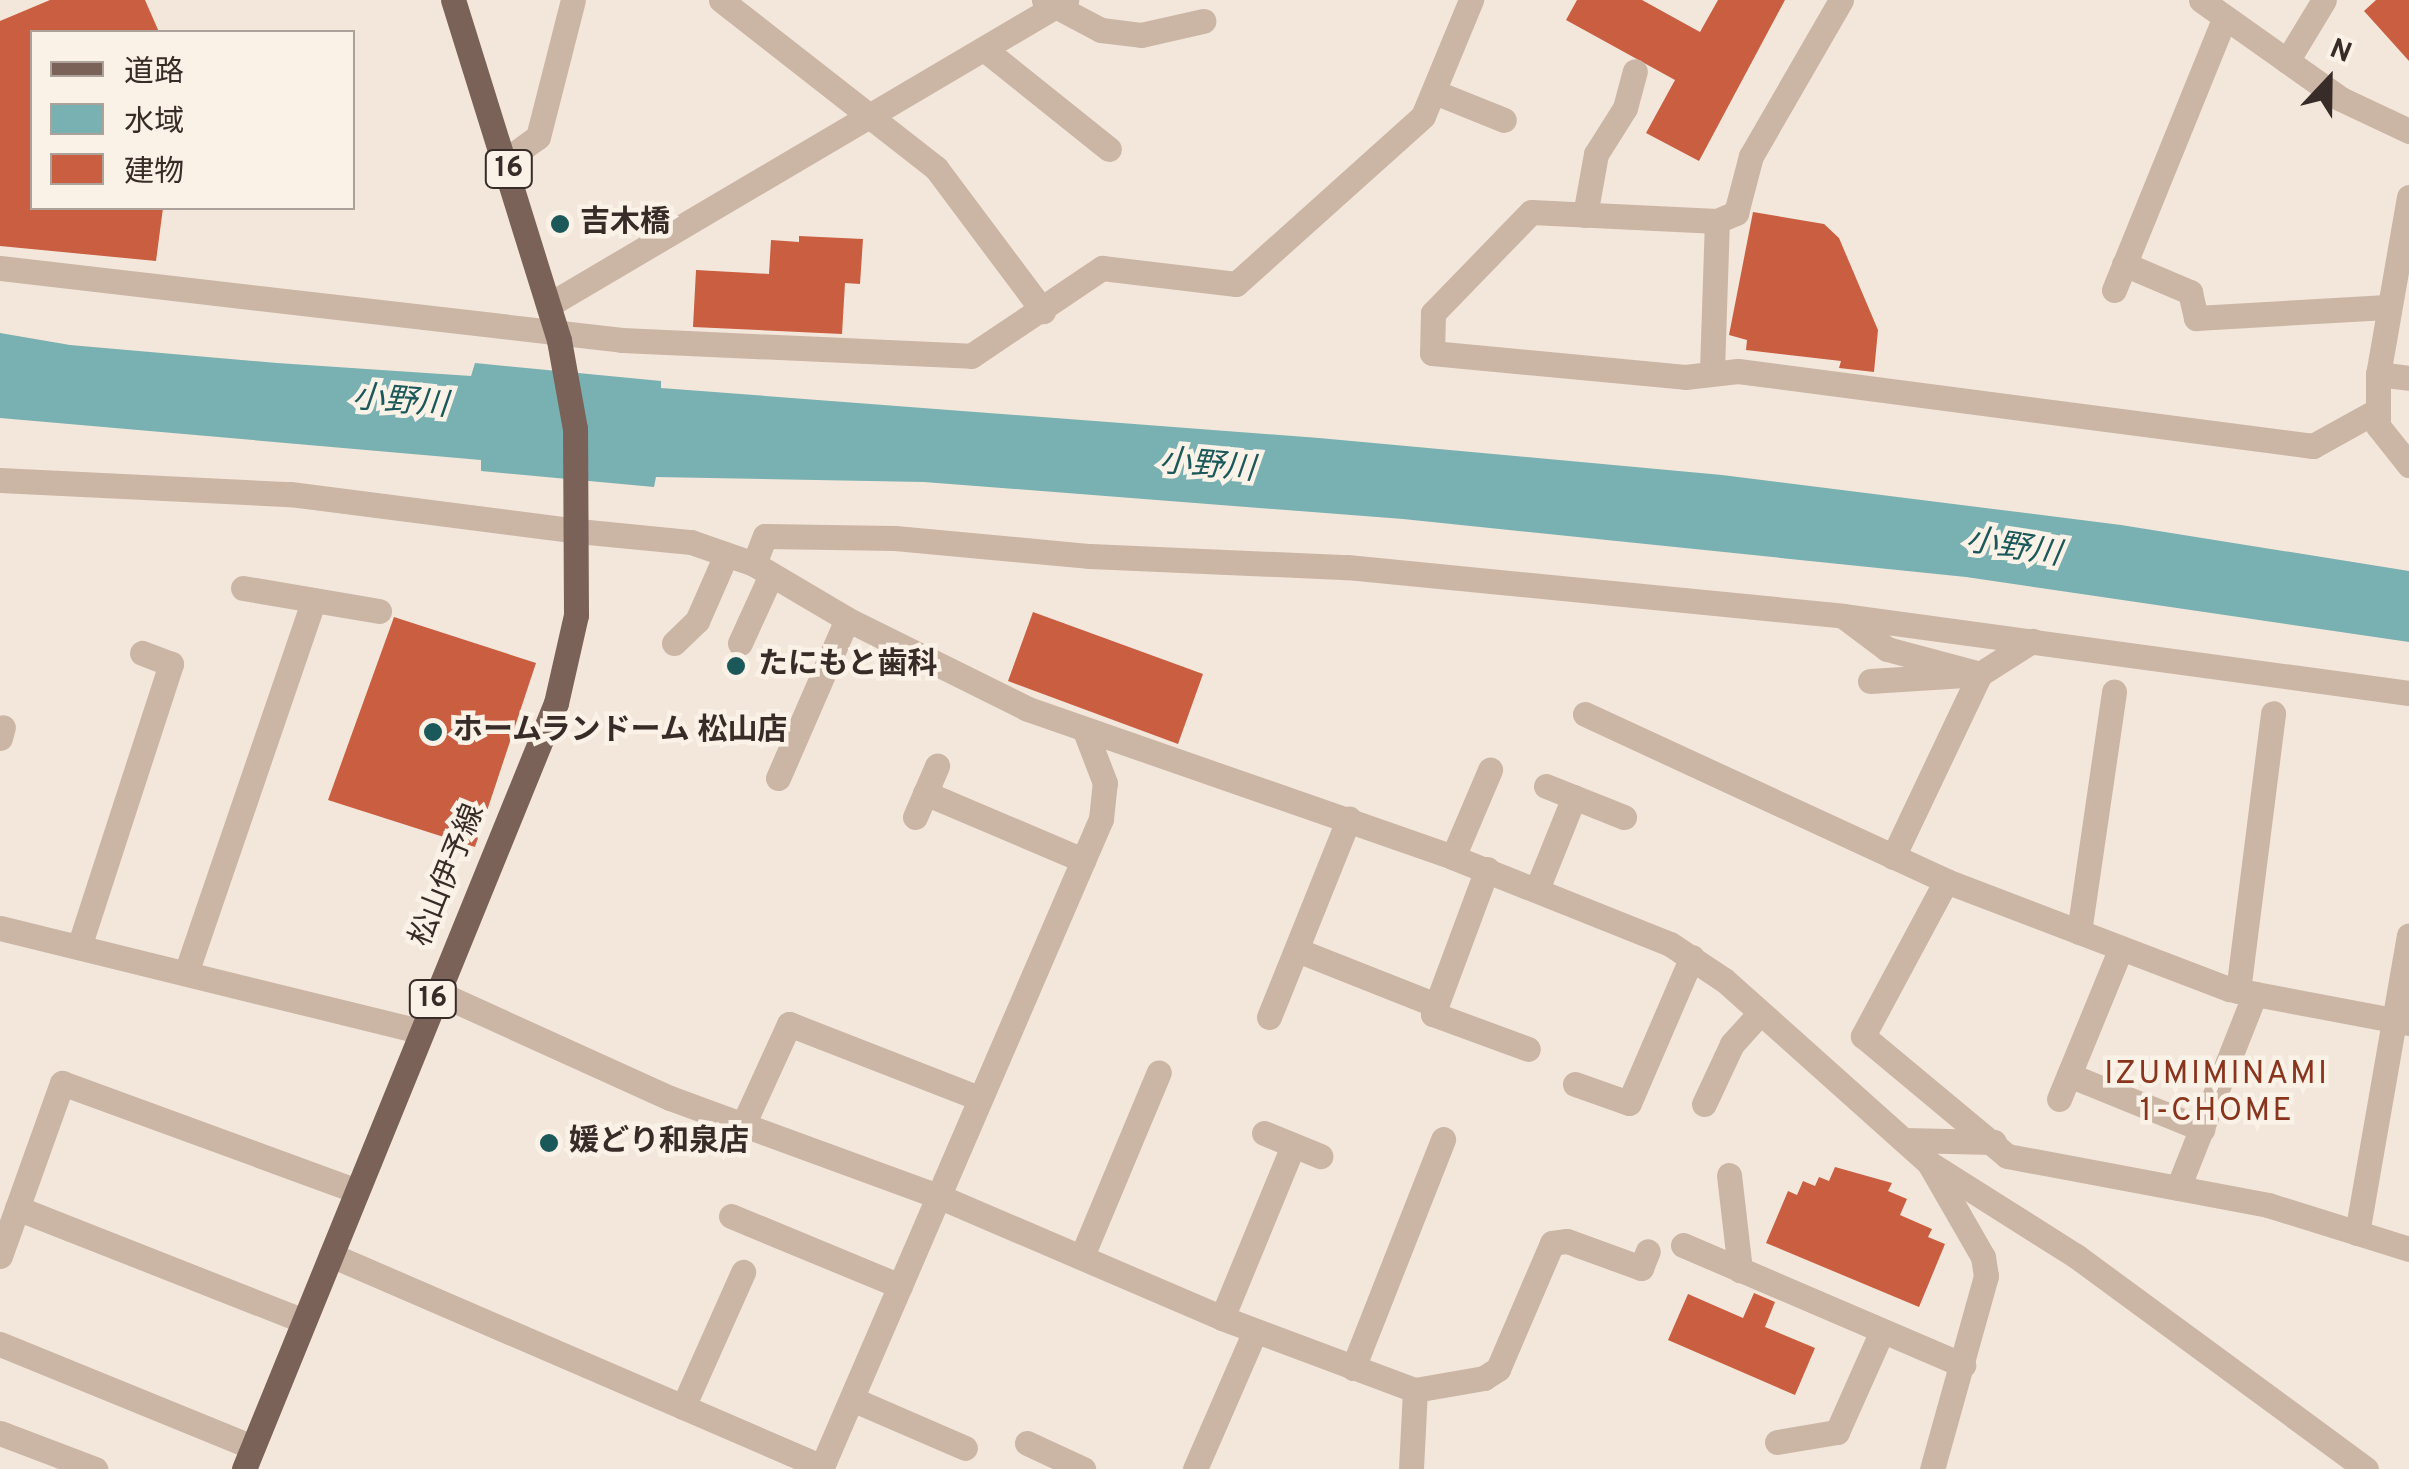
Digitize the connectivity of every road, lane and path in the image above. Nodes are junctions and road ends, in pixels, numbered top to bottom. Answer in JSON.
{"nodes":[{"id":1,"x":453,"y":0,"type":"edge"},
{"id":2,"x":573,"y":0,"type":"edge"},
{"id":3,"x":721,"y":0,"type":"edge"},
{"id":4,"x":1471,"y":0,"type":"edge"},
{"id":5,"x":1841,"y":0,"type":"edge"},
{"id":6,"x":2201,"y":0,"type":"edge"},
{"id":7,"x":2324,"y":0,"type":"edge"},
{"id":8,"x":1055,"y":3,"type":"edge"},
{"id":9,"x":2224,"y":19,"type":"junction"},
{"id":10,"x":1204,"y":21,"type":"dead end"},
{"id":11,"x":984,"y":49,"type":"junction"},
{"id":12,"x":2287,"y":62,"type":"junction"},
{"id":13,"x":1635,"y":71,"type":"dead end"},
{"id":14,"x":1437,"y":93,"type":"junction"},
{"id":15,"x":872,"y":114,"type":"junction"},
{"id":16,"x":1504,"y":120,"type":"dead end"},
{"id":17,"x":2408,"y":127,"type":"edge"},
{"id":18,"x":1110,"y":150,"type":"dead end"},
{"id":19,"x":506,"y":160,"type":"junction"},
{"id":20,"x":2409,"y":197,"type":"edge"},
{"id":21,"x":1585,"y":215,"type":"junction"},
{"id":22,"x":1717,"y":221,"type":"junction"},
{"id":23,"x":2124,"y":264,"type":"junction"},
{"id":24,"x":0,"y":268,"type":"edge"},
{"id":25,"x":2114,"y":290,"type":"dead end"},
{"id":26,"x":552,"y":303,"type":"junction"},
{"id":27,"x":2387,"y":307,"type":"junction"},
{"id":28,"x":1043,"y":311,"type":"junction"},
{"id":29,"x":558,"y":337,"type":"junction"},
{"id":30,"x":1712,"y":370,"type":"junction"},
{"id":31,"x":2378,"y":374,"type":"junction"},
{"id":32,"x":2409,"y":378,"type":"edge"},
{"id":33,"x":2378,"y":410,"type":"junction"},
{"id":34,"x":2409,"y":465,"type":"edge"},
{"id":35,"x":0,"y":480,"type":"edge"},
{"id":36,"x":578,"y":525,"type":"junction"},
{"id":37,"x":726,"y":555,"type":"junction"},
{"id":38,"x":763,"y":570,"type":"junction"},
{"id":39,"x":243,"y":588,"type":"dead end"},
{"id":40,"x":314,"y":600,"type":"junction"},
{"id":41,"x":379,"y":610,"type":"dead end"},
{"id":42,"x":1842,"y":616,"type":"junction"},
{"id":43,"x":847,"y":619,"type":"junction"},
{"id":44,"x":2032,"y":640,"type":"junction"},
{"id":45,"x":674,"y":643,"type":"dead end"},
{"id":46,"x":740,"y":643,"type":"dead end"},
{"id":47,"x":142,"y":653,"type":"dead end"},
{"id":48,"x":1980,"y":674,"type":"junction"},
{"id":49,"x":1870,"y":681,"type":"dead end"},
{"id":50,"x":2114,"y":692,"type":"dead end"},
{"id":51,"x":2409,"y":692,"type":"edge"},
{"id":52,"x":2273,"y":713,"type":"dead end"},
{"id":53,"x":1584,"y":714,"type":"dead end"},
{"id":54,"x":1085,"y":730,"type":"junction"},
{"id":55,"x":937,"y":766,"type":"dead end"},
{"id":56,"x":1490,"y":770,"type":"dead end"},
{"id":57,"x":778,"y":778,"type":"dead end"},
{"id":58,"x":1546,"y":786,"type":"dead end"},
{"id":59,"x":1574,"y":797,"type":"junction"},
{"id":60,"x":1624,"y":816,"type":"dead end"},
{"id":61,"x":1349,"y":818,"type":"junction"},
{"id":62,"x":120,"y":821,"type":"junction"},
{"id":63,"x":146,"y":830,"type":"dead end"},
{"id":64,"x":1454,"y":856,"type":"junction"},
{"id":65,"x":1893,"y":856,"type":"junction"},
{"id":66,"x":1083,"y":860,"type":"junction"},
{"id":67,"x":1487,"y":869,"type":"junction"},
{"id":68,"x":1946,"y":881,"type":"junction"},
{"id":69,"x":1537,"y":888,"type":"junction"},
{"id":70,"x":0,"y":928,"type":"edge"},
{"id":71,"x":2079,"y":932,"type":"junction"},
{"id":72,"x":2409,"y":936,"type":"edge"},
{"id":73,"x":79,"y":947,"type":"junction"},
{"id":74,"x":2121,"y":948,"type":"junction"},
{"id":75,"x":1297,"y":950,"type":"junction"},
{"id":76,"x":1692,"y":957,"type":"junction"},
{"id":77,"x":186,"y":973,"type":"junction"},
{"id":78,"x":436,"y":992,"type":"junction"},
{"id":79,"x":2246,"y":993,"type":"junction"},
{"id":80,"x":1436,"y":1006,"type":"junction"},
{"id":81,"x":1760,"y":1013,"type":"junction"},
{"id":82,"x":1269,"y":1017,"type":"dead end"},
{"id":83,"x":2403,"y":1022,"type":"edge"},
{"id":84,"x":420,"y":1031,"type":"junction"},
{"id":85,"x":1528,"y":1049,"type":"dead end"},
{"id":86,"x":1159,"y":1072,"type":"dead end"},
{"id":87,"x":1575,"y":1084,"type":"dead end"},
{"id":88,"x":979,"y":1098,"type":"junction"},
{"id":89,"x":1704,"y":1104,"type":"dead end"},
{"id":90,"x":744,"y":1125,"type":"junction"},
{"id":91,"x":2202,"y":1129,"type":"junction"},
{"id":92,"x":1264,"y":1133,"type":"dead end"},
{"id":93,"x":1443,"y":1138,"type":"dead end"},
{"id":94,"x":1904,"y":1140,"type":"junction"},
{"id":95,"x":1994,"y":1142,"type":"junction"},
{"id":96,"x":1292,"y":1146,"type":"junction"},
{"id":97,"x":1320,"y":1156,"type":"dead end"},
{"id":98,"x":1929,"y":1162,"type":"junction"},
{"id":99,"x":1729,"y":1176,"type":"dead end"},
{"id":100,"x":2178,"y":1188,"type":"junction"},
{"id":101,"x":357,"y":1191,"type":"junction"},
{"id":102,"x":938,"y":1196,"type":"junction"},
{"id":103,"x":17,"y":1208,"type":"junction"},
{"id":104,"x":731,"y":1216,"type":"dead end"},
{"id":105,"x":2357,"y":1232,"type":"junction"},
{"id":106,"x":1683,"y":1245,"type":"dead end"},
{"id":107,"x":2409,"y":1250,"type":"edge"},
{"id":108,"x":1648,"y":1251,"type":"dead end"},
{"id":109,"x":331,"y":1254,"type":"junction"},
{"id":110,"x":0,"y":1256,"type":"edge"},
{"id":111,"x":1082,"y":1256,"type":"junction"},
{"id":112,"x":1740,"y":1270,"type":"junction"},
{"id":113,"x":743,"y":1272,"type":"dead end"},
{"id":114,"x":900,"y":1286,"type":"junction"},
{"id":115,"x":1222,"y":1318,"type":"junction"},
{"id":116,"x":304,"y":1321,"type":"junction"},
{"id":117,"x":1255,"y":1331,"type":"junction"},
{"id":118,"x":1881,"y":1333,"type":"junction"},
{"id":119,"x":0,"y":1344,"type":"edge"},
{"id":120,"x":1963,"y":1365,"type":"junction"},
{"id":121,"x":1353,"y":1368,"type":"junction"},
{"id":122,"x":1415,"y":1390,"type":"junction"},
{"id":123,"x":852,"y":1399,"type":"junction"},
{"id":124,"x":683,"y":1407,"type":"junction"},
{"id":125,"x":0,"y":1433,"type":"edge"},
{"id":126,"x":1777,"y":1442,"type":"dead end"},
{"id":127,"x":1027,"y":1443,"type":"dead end"},
{"id":128,"x":965,"y":1448,"type":"dead end"},
{"id":129,"x":249,"y":1458,"type":"edge"},
{"id":130,"x":1052,"y":1463,"type":"edge"},
{"id":131,"x":822,"y":1468,"type":"edge"},
{"id":132,"x":94,"y":1469,"type":"edge"},
{"id":133,"x":1083,"y":1469,"type":"edge"},
{"id":134,"x":1194,"y":1469,"type":"edge"},
{"id":135,"x":1411,"y":1469,"type":"edge"},
{"id":136,"x":1932,"y":1469,"type":"edge"},
{"id":137,"x":2366,"y":1469,"type":"edge"}],
"edges":[{"from":1,"to":19,"type":"main road","number":"16"},
{"from":2,"to":19,"type":"street"},
{"from":3,"to":15,"type":"street"},
{"from":4,"to":14,"type":"street"},
{"from":5,"to":22,"type":"street"},
{"from":6,"to":9,"type":"street"},
{"from":7,"to":12,"type":"street"},
{"from":8,"to":10,"type":"street"},
{"from":8,"to":11,"type":"street"},
{"from":9,"to":12,"type":"street"},
{"from":9,"to":23,"type":"street"},
{"from":11,"to":15,"type":"street"},
{"from":11,"to":18,"type":"street"},
{"from":12,"to":17,"type":"street"},
{"from":13,"to":21,"type":"street"},
{"from":14,"to":16,"type":"street"},
{"from":14,"to":28,"type":"street"},
{"from":15,"to":26,"type":"street"},
{"from":15,"to":28,"type":"street"},
{"from":19,"to":26,"type":"main road","number":"16"},
{"from":20,"to":27,"type":"street"},
{"from":21,"to":22,"type":"street"},
{"from":21,"to":30,"type":"street"},
{"from":22,"to":30,"type":"street"},
{"from":23,"to":25,"type":"street"},
{"from":23,"to":27,"type":"street"},
{"from":24,"to":29,"type":"street"},
{"from":26,"to":29,"type":"main road","number":"16"},
{"from":27,"to":31,"type":"street"},
{"from":28,"to":29,"type":"street"},
{"from":29,"to":36,"type":"main road","number":"16"},
{"from":30,"to":33,"type":"street"},
{"from":31,"to":32,"type":"street"},
{"from":31,"to":33,"type":"street"},
{"from":33,"to":34,"type":"street"},
{"from":35,"to":36,"type":"street"},
{"from":36,"to":37,"type":"street"},
{"from":36,"to":78,"type":"main road","name":"松山伊予線","number":"16"},
{"from":37,"to":38,"type":"street"},
{"from":37,"to":45,"type":"street"},
{"from":38,"to":42,"type":"street"},
{"from":38,"to":43,"type":"street"},
{"from":38,"to":46,"type":"street"},
{"from":39,"to":40,"type":"street"},
{"from":40,"to":41,"type":"street"},
{"from":40,"to":77,"type":"street"},
{"from":42,"to":44,"type":"street"},
{"from":42,"to":48,"type":"street"},
{"from":43,"to":54,"type":"street"},
{"from":43,"to":57,"type":"street"},
{"from":44,"to":48,"type":"street"},
{"from":44,"to":51,"type":"street"},
{"from":47,"to":62,"type":"street"},
{"from":48,"to":49,"type":"street"},
{"from":48,"to":65,"type":"street"},
{"from":50,"to":71,"type":"street"},
{"from":52,"to":79,"type":"street"},
{"from":53,"to":65,"type":"street"},
{"from":54,"to":61,"type":"street"},
{"from":54,"to":66,"type":"street"},
{"from":55,"to":66,"type":"street"},
{"from":56,"to":64,"type":"street"},
{"from":58,"to":59,"type":"street"},
{"from":59,"to":60,"type":"street"},
{"from":59,"to":69,"type":"street"},
{"from":61,"to":64,"type":"street"},
{"from":61,"to":75,"type":"street"},
{"from":62,"to":63,"type":"street"},
{"from":62,"to":73,"type":"street"},
{"from":64,"to":67,"type":"street"},
{"from":65,"to":68,"type":"street"},
{"from":66,"to":88,"type":"street"},
{"from":67,"to":69,"type":"street"},
{"from":67,"to":80,"type":"street"},
{"from":68,"to":71,"type":"street"},
{"from":68,"to":95,"type":"street"},
{"from":69,"to":76,"type":"street"},
{"from":70,"to":73,"type":"street"},
{"from":71,"to":74,"type":"street"},
{"from":72,"to":83,"type":"street"},
{"from":73,"to":77,"type":"street"},
{"from":74,"to":79,"type":"street"},
{"from":74,"to":91,"type":"street"},
{"from":75,"to":80,"type":"street"},
{"from":75,"to":82,"type":"street"},
{"from":76,"to":81,"type":"street"},
{"from":76,"to":87,"type":"street"},
{"from":77,"to":84,"type":"street"},
{"from":78,"to":84,"type":"main road","name":"松山伊予線","number":"16"},
{"from":78,"to":90,"type":"street"},
{"from":79,"to":83,"type":"street"},
{"from":79,"to":91,"type":"street"},
{"from":80,"to":85,"type":"street"},
{"from":81,"to":89,"type":"street"},
{"from":81,"to":94,"type":"street"},
{"from":83,"to":105,"type":"street"},
{"from":84,"to":101,"type":"main road","name":"松山伊予線","number":"16"},
{"from":86,"to":111,"type":"street"},
{"from":88,"to":90,"type":"street"},
{"from":88,"to":102,"type":"street"},
{"from":90,"to":102,"type":"street"},
{"from":91,"to":100,"type":"street"},
{"from":92,"to":96,"type":"street"},
{"from":93,"to":121,"type":"street"},
{"from":94,"to":95,"type":"street"},
{"from":94,"to":98,"type":"street"},
{"from":95,"to":100,"type":"street"},
{"from":96,"to":97,"type":"street"},
{"from":96,"to":115,"type":"street"},
{"from":98,"to":120,"type":"street"},
{"from":98,"to":137,"type":"street"},
{"from":99,"to":112,"type":"street"},
{"from":100,"to":105,"type":"street"},
{"from":101,"to":103,"type":"street"},
{"from":101,"to":109,"type":"main road","name":"松山伊予線","number":"16"},
{"from":102,"to":111,"type":"street"},
{"from":102,"to":114,"type":"street"},
{"from":103,"to":110,"type":"street"},
{"from":103,"to":116,"type":"street"},
{"from":104,"to":114,"type":"street"},
{"from":105,"to":107,"type":"street"},
{"from":106,"to":112,"type":"street"},
{"from":108,"to":122,"type":"street"},
{"from":109,"to":116,"type":"main road","name":"松山伊予線","number":"16"},
{"from":109,"to":124,"type":"street"},
{"from":111,"to":115,"type":"street"},
{"from":112,"to":118,"type":"street"},
{"from":113,"to":124,"type":"street"},
{"from":114,"to":123,"type":"street"},
{"from":115,"to":117,"type":"street"},
{"from":116,"to":129,"type":"main road","name":"松山伊予線","number":"16"},
{"from":117,"to":121,"type":"street"},
{"from":117,"to":134,"type":"street"},
{"from":118,"to":120,"type":"street"},
{"from":118,"to":126,"type":"street"},
{"from":119,"to":129,"type":"street"},
{"from":120,"to":136,"type":"street"},
{"from":121,"to":122,"type":"street"},
{"from":122,"to":135,"type":"street"},
{"from":123,"to":128,"type":"street"},
{"from":123,"to":131,"type":"street"},
{"from":124,"to":131,"type":"street"},
{"from":125,"to":132,"type":"street"},
{"from":127,"to":130,"type":"street"},
{"from":130,"to":133,"type":"street"}]}
